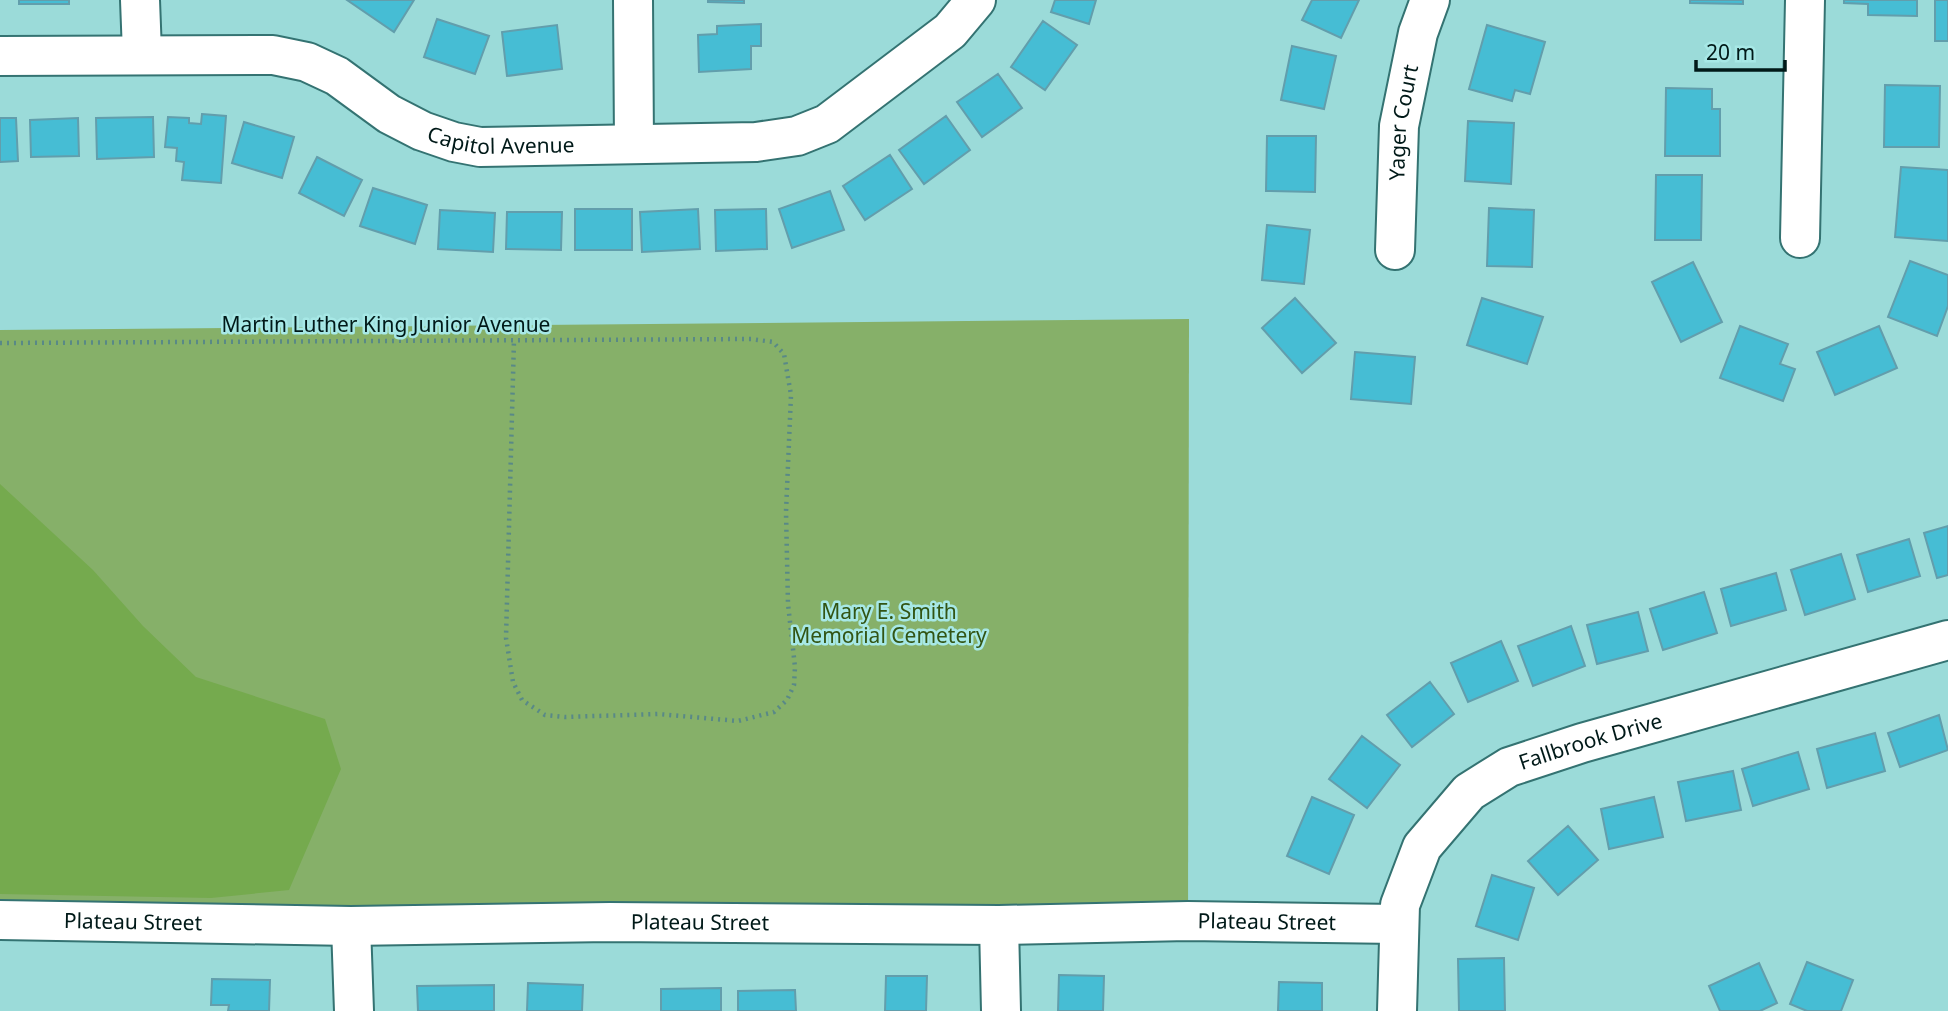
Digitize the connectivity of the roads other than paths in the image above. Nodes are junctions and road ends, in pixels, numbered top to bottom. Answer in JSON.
{"nodes":[{"id":1,"x":139,"y":0,"type":"edge"},
{"id":2,"x":633,"y":0,"type":"edge"},
{"id":3,"x":976,"y":0,"type":"edge"},
{"id":4,"x":1430,"y":0,"type":"edge"},
{"id":5,"x":1805,"y":0,"type":"edge"},
{"id":6,"x":142,"y":53,"type":"junction"},
{"id":7,"x":0,"y":56,"type":"edge"},
{"id":8,"x":634,"y":143,"type":"junction"},
{"id":9,"x":1800,"y":238,"type":"dead end"},
{"id":10,"x":1395,"y":250,"type":"dead end"},
{"id":11,"x":1948,"y":640,"type":"edge"},
{"id":12,"x":0,"y":920,"type":"edge"},
{"id":13,"x":1398,"y":924,"type":"junction"},
{"id":14,"x":999,"y":925,"type":"junction"},
{"id":15,"x":351,"y":926,"type":"junction"},
{"id":16,"x":354,"y":1011,"type":"edge"},
{"id":17,"x":1001,"y":1011,"type":"edge"},
{"id":18,"x":1397,"y":1011,"type":"edge"}],
"edges":[{"from":1,"to":6,"type":"street"},
{"from":2,"to":8,"type":"street"},
{"from":3,"to":8,"type":"street","name":"Capitol Avenue"},
{"from":4,"to":10,"type":"street","name":"Yager Court"},
{"from":5,"to":9,"type":"street"},
{"from":6,"to":7,"type":"street","name":"Capitol Avenue"},
{"from":6,"to":8,"type":"street","name":"Capitol Avenue"},
{"from":11,"to":13,"type":"street","name":"Fallbrook Drive"},
{"from":12,"to":15,"type":"street","name":"Plateau Street"},
{"from":13,"to":14,"type":"street","name":"Plateau Street"},
{"from":13,"to":18,"type":"street","name":"Fallbrook Drive"},
{"from":14,"to":15,"type":"street","name":"Plateau Street"},
{"from":14,"to":17,"type":"street"},
{"from":15,"to":16,"type":"street"}]}
